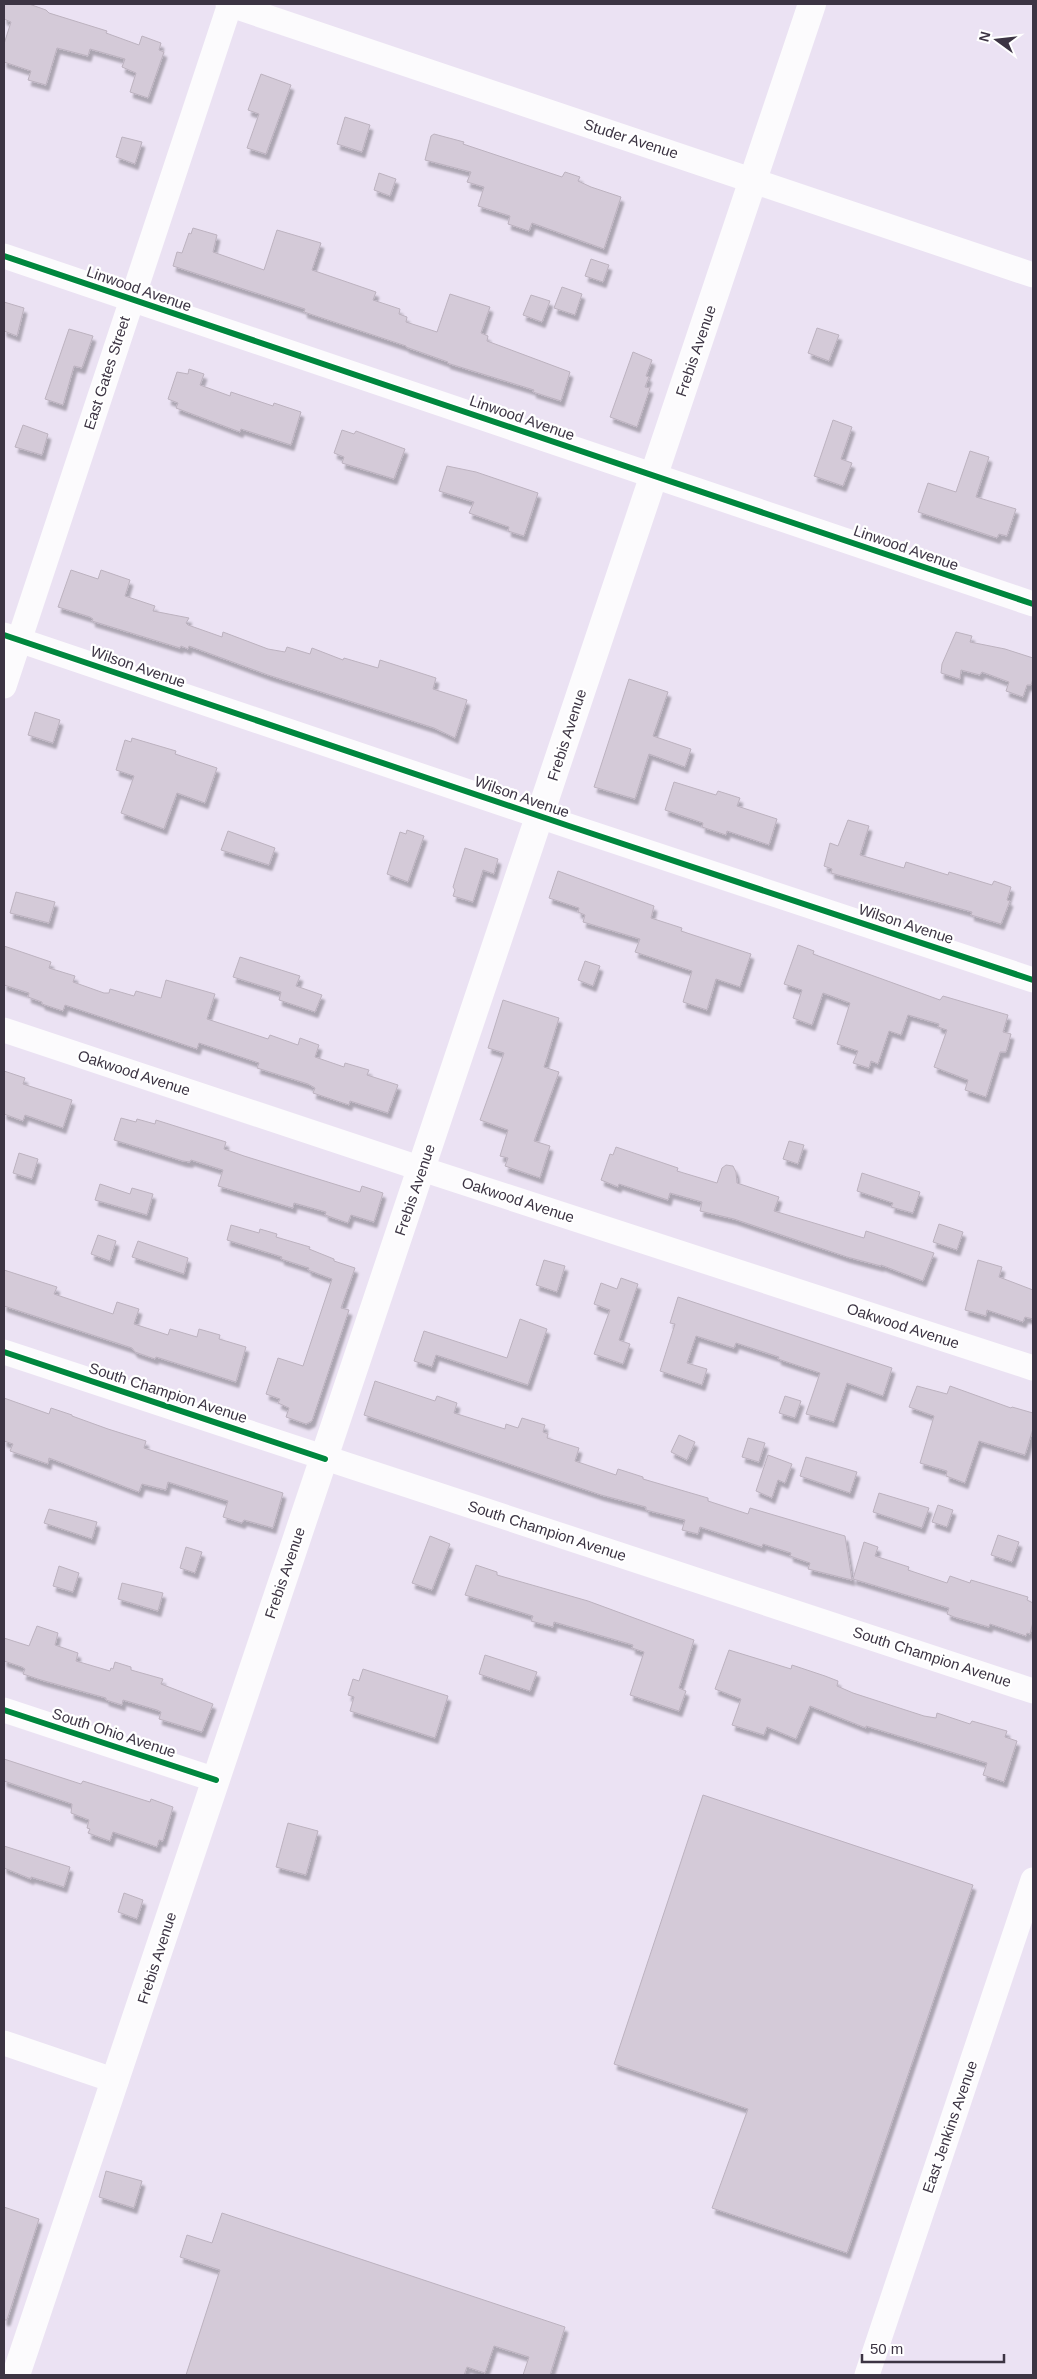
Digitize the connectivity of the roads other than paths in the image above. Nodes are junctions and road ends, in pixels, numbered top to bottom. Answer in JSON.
{"nodes":[{"id":1,"x":229,"y":4,"type":"edge"},
{"id":2,"x":812,"y":4,"type":"edge"},
{"id":3,"x":753,"y":181,"type":"junction"},
{"id":4,"x":4,"y":256,"type":"edge"},
{"id":5,"x":1033,"y":275,"type":"edge"},
{"id":6,"x":132,"y":300,"type":"junction"},
{"id":7,"x":653,"y":476,"type":"junction"},
{"id":8,"x":1033,"y":604,"type":"edge"},
{"id":9,"x":12,"y":637,"type":"edge"},
{"id":10,"x":4,"y":686,"type":"edge"},
{"id":11,"x":540,"y":816,"type":"junction"},
{"id":12,"x":1033,"y":980,"type":"edge"},
{"id":13,"x":4,"y":1030,"type":"edge"},
{"id":14,"x":422,"y":1169,"type":"junction"},
{"id":15,"x":4,"y":1352,"type":"edge"},
{"id":16,"x":1033,"y":1368,"type":"edge"},
{"id":17,"x":325,"y":1459,"type":"junction"},
{"id":18,"x":1033,"y":1691,"type":"edge"},
{"id":19,"x":4,"y":1710,"type":"edge"},
{"id":20,"x":216,"y":1780,"type":"junction"},
{"id":21,"x":1033,"y":1880,"type":"edge"},
{"id":22,"x":4,"y":2043,"type":"edge"},
{"id":23,"x":116,"y":2081,"type":"junction"},
{"id":24,"x":16,"y":2375,"type":"edge"},
{"id":25,"x":867,"y":2375,"type":"edge"}],
"edges":[{"from":1,"to":3,"type":"street","name":"Studer Avenue"},
{"from":1,"to":6,"type":"street","name":"East Gates Street"},
{"from":2,"to":3,"type":"main road","name":"Frebis Avenue"},
{"from":3,"to":5,"type":"street","name":"Studer Avenue"},
{"from":3,"to":7,"type":"main road","name":"Frebis Avenue"},
{"from":4,"to":6,"type":"street","name":"Linwood Avenue"},
{"from":6,"to":7,"type":"street","name":"Linwood Avenue"},
{"from":6,"to":9,"type":"street","name":"East Gates Street"},
{"from":7,"to":8,"type":"street","name":"Linwood Avenue"},
{"from":7,"to":11,"type":"main road","name":"Frebis Avenue"},
{"from":9,"to":10,"type":"street","name":"East Gates Street"},
{"from":9,"to":11,"type":"street","name":"Wilson Avenue"},
{"from":11,"to":12,"type":"street","name":"Wilson Avenue"},
{"from":11,"to":14,"type":"main road","name":"Frebis Avenue"},
{"from":13,"to":14,"type":"street","name":"Oakwood Avenue"},
{"from":14,"to":16,"type":"street","name":"Oakwood Avenue"},
{"from":14,"to":17,"type":"main road","name":"Frebis Avenue"},
{"from":15,"to":17,"type":"street","name":"South Champion Avenue"},
{"from":17,"to":18,"type":"street","name":"South Champion Avenue"},
{"from":17,"to":20,"type":"main road","name":"Frebis Avenue"},
{"from":19,"to":20,"type":"street","name":"South Ohio Avenue"},
{"from":20,"to":23,"type":"main road","name":"Frebis Avenue"},
{"from":21,"to":25,"type":"street","name":"East Jenkins Avenue"},
{"from":22,"to":23,"type":"street"},
{"from":23,"to":24,"type":"main road","name":"Frebis Avenue"}]}
